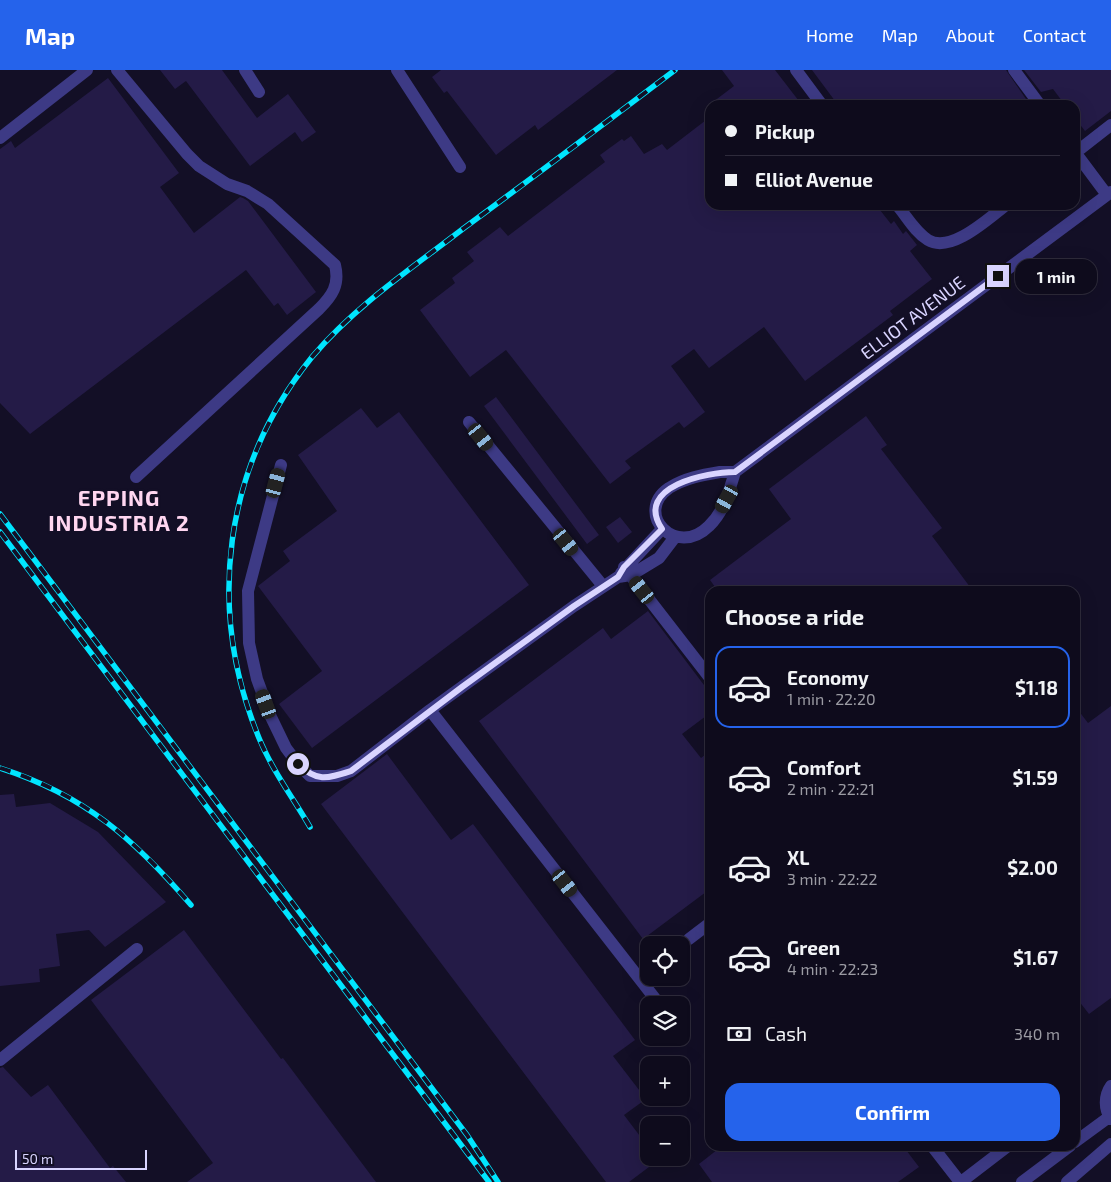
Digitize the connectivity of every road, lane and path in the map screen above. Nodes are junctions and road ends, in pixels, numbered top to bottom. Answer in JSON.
{"nodes":[{"id":1,"x":87,"y":70,"type":"edge"},
{"id":2,"x":116,"y":70,"type":"edge"},
{"id":3,"x":245,"y":70,"type":"edge"},
{"id":4,"x":397,"y":70,"type":"edge"},
{"id":5,"x":796,"y":70,"type":"edge"},
{"id":6,"x":1014,"y":70,"type":"edge"},
{"id":7,"x":259,"y":92,"type":"dead end"},
{"id":8,"x":818,"y":100,"type":"edge"},
{"id":9,"x":1036,"y":100,"type":"edge"},
{"id":10,"x":1111,"y":125,"type":"edge"},
{"id":11,"x":0,"y":138,"type":"edge"},
{"id":12,"x":1080,"y":149,"type":"edge"},
{"id":13,"x":1080,"y":159,"type":"edge"},
{"id":14,"x":460,"y":167,"type":"dead end"},
{"id":15,"x":1109,"y":194,"type":"edge"},
{"id":16,"x":901,"y":210,"type":"edge"},
{"id":17,"x":999,"y":210,"type":"edge"},
{"id":18,"x":469,"y":422,"type":"dead end"},
{"id":19,"x":281,"y":465,"type":"dead end"},
{"id":20,"x":735,"y":472,"type":"junction"},
{"id":21,"x":136,"y":477,"type":"dead end"},
{"id":22,"x":662,"y":529,"type":"junction"},
{"id":23,"x":675,"y":537,"type":"junction"},
{"id":24,"x":624,"y":573,"type":"junction"},
{"id":25,"x":603,"y":586,"type":"junction"},
{"id":26,"x":705,"y":672,"type":"edge"},
{"id":27,"x":430,"y":710,"type":"junction"},
{"id":28,"x":705,"y":927,"type":"edge"},
{"id":29,"x":690,"y":938,"type":"edge"},
{"id":30,"x":137,"y":949,"type":"dead end"},
{"id":31,"x":653,"y":996,"type":"edge"},
{"id":32,"x":0,"y":1060,"type":"edge"},
{"id":33,"x":1111,"y":1086,"type":"edge"},
{"id":34,"x":1110,"y":1118,"type":"edge"},
{"id":35,"x":1080,"y":1139,"type":"edge"},
{"id":36,"x":1111,"y":1144,"type":"edge"},
{"id":37,"x":936,"y":1151,"type":"edge"},
{"id":38,"x":1001,"y":1151,"type":"edge"},
{"id":39,"x":1063,"y":1151,"type":"edge"},
{"id":40,"x":961,"y":1182,"type":"edge"},
{"id":41,"x":1022,"y":1182,"type":"edge"},
{"id":42,"x":1067,"y":1182,"type":"edge"}],
"edges":[{"from":1,"to":11,"type":"street"},
{"from":2,"to":21,"type":"street"},
{"from":3,"to":7,"type":"street"},
{"from":4,"to":14,"type":"street"},
{"from":5,"to":8,"type":"street"},
{"from":6,"to":9,"type":"street"},
{"from":10,"to":12,"type":"street"},
{"from":13,"to":15,"type":"street"},
{"from":15,"to":20,"type":"street","name":"ELLIOT AVENUE"},
{"from":16,"to":17,"type":"street"},
{"from":18,"to":25,"type":"street"},
{"from":19,"to":27,"type":"street"},
{"from":20,"to":22,"type":"street"},
{"from":20,"to":23,"type":"street"},
{"from":22,"to":23,"type":"street"},
{"from":22,"to":24,"type":"street"},
{"from":23,"to":24,"type":"street"},
{"from":24,"to":25,"type":"street"},
{"from":24,"to":26,"type":"street"},
{"from":25,"to":27,"type":"street"},
{"from":27,"to":31,"type":"street"},
{"from":28,"to":29,"type":"street"},
{"from":30,"to":32,"type":"street"},
{"from":33,"to":34,"type":"street"},
{"from":34,"to":35,"type":"street"},
{"from":36,"to":42,"type":"street"},
{"from":37,"to":40,"type":"street"},
{"from":38,"to":40,"type":"street"},
{"from":39,"to":41,"type":"street"}]}
